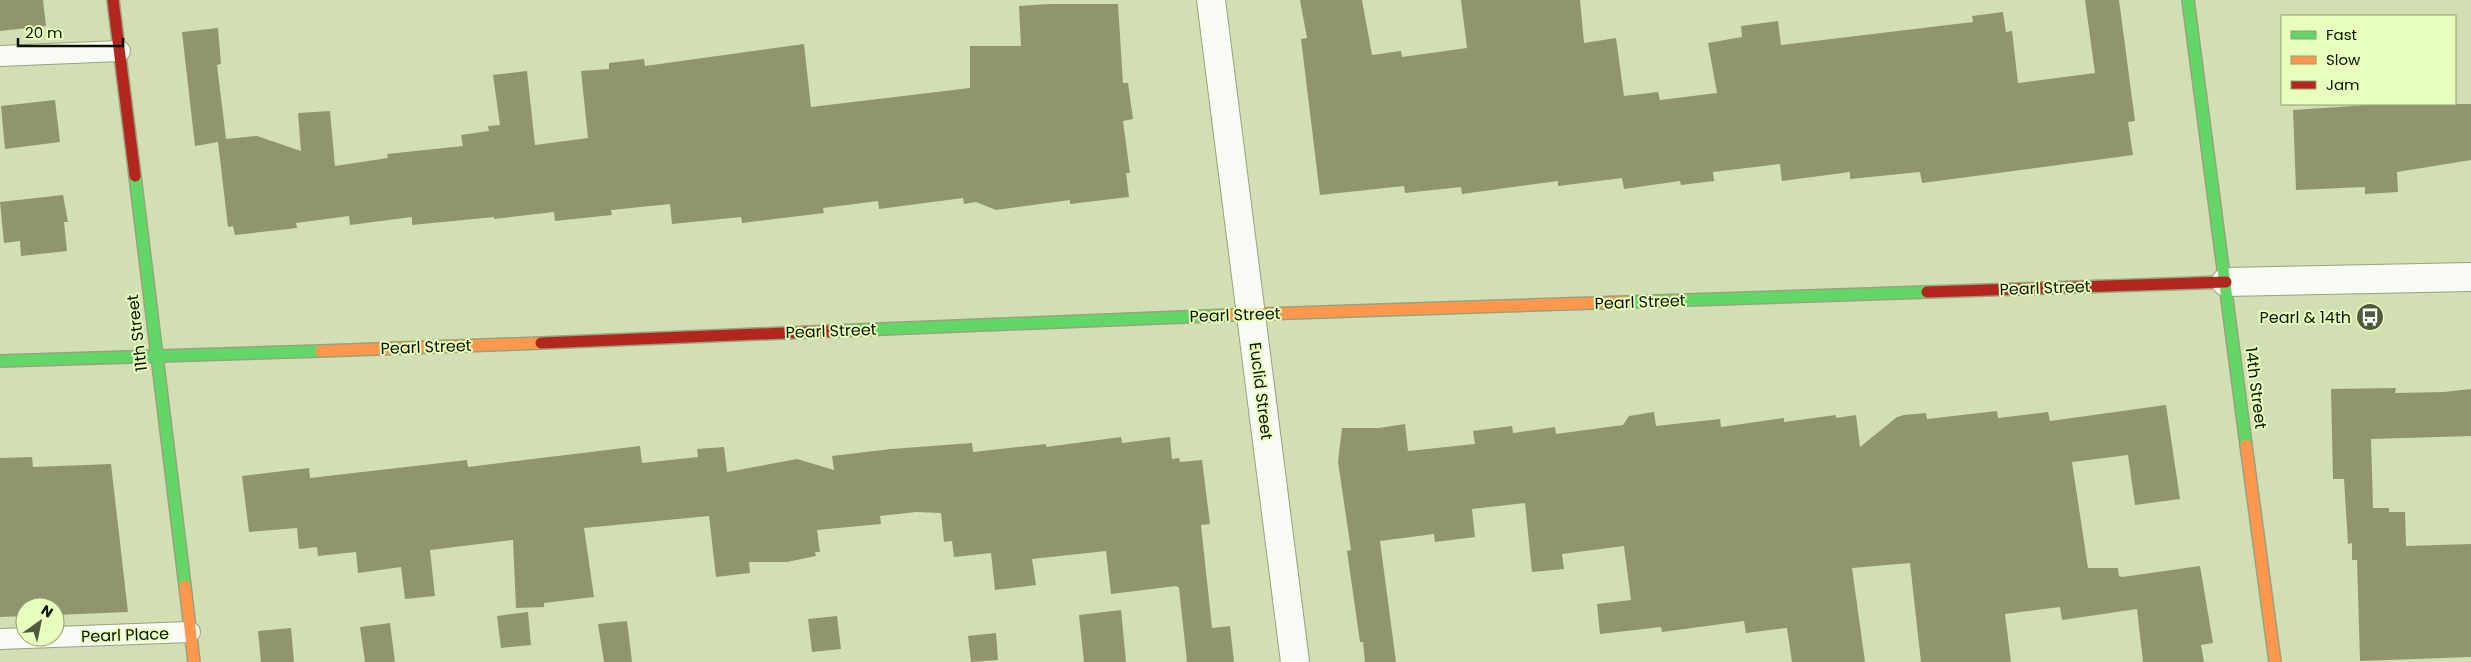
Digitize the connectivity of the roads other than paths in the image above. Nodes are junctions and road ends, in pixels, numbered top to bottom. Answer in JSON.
{"nodes":[{"id":1,"x":113,"y":0,"type":"edge"},
{"id":2,"x":1212,"y":0,"type":"edge"},
{"id":3,"x":2188,"y":0,"type":"edge"},
{"id":4,"x":120,"y":51,"type":"junction"},
{"id":5,"x":0,"y":56,"type":"edge"},
{"id":6,"x":2471,"y":277,"type":"edge"},
{"id":7,"x":2226,"y":282,"type":"junction"},
{"id":8,"x":1251,"y":314,"type":"junction"},
{"id":9,"x":156,"y":358,"type":"junction"},
{"id":10,"x":0,"y":362,"type":"edge"},
{"id":11,"x":190,"y":632,"type":"junction"},
{"id":12,"x":0,"y":639,"type":"edge"},
{"id":13,"x":194,"y":662,"type":"edge"},
{"id":14,"x":1296,"y":662,"type":"edge"},
{"id":15,"x":2274,"y":662,"type":"edge"}],
"edges":[{"from":1,"to":4,"type":"street","name":"11th Street"},
{"from":2,"to":8,"type":"street","name":"Euclid Street"},
{"from":3,"to":7,"type":"street","name":"14th Street"},
{"from":4,"to":5,"type":"lane"},
{"from":4,"to":9,"type":"street","name":"11th Street"},
{"from":6,"to":7,"type":"street","name":"Pearl Street"},
{"from":7,"to":8,"type":"street","name":"Pearl Street"},
{"from":7,"to":15,"type":"street","name":"14th Street"},
{"from":8,"to":9,"type":"street","name":"Pearl Street"},
{"from":8,"to":14,"type":"street","name":"Euclid Street"},
{"from":9,"to":10,"type":"street","name":"Pearl Street"},
{"from":9,"to":11,"type":"street","name":"11th Street"},
{"from":11,"to":12,"type":"lane","name":"Pearl Place"},
{"from":11,"to":13,"type":"street","name":"11th Street"}]}
